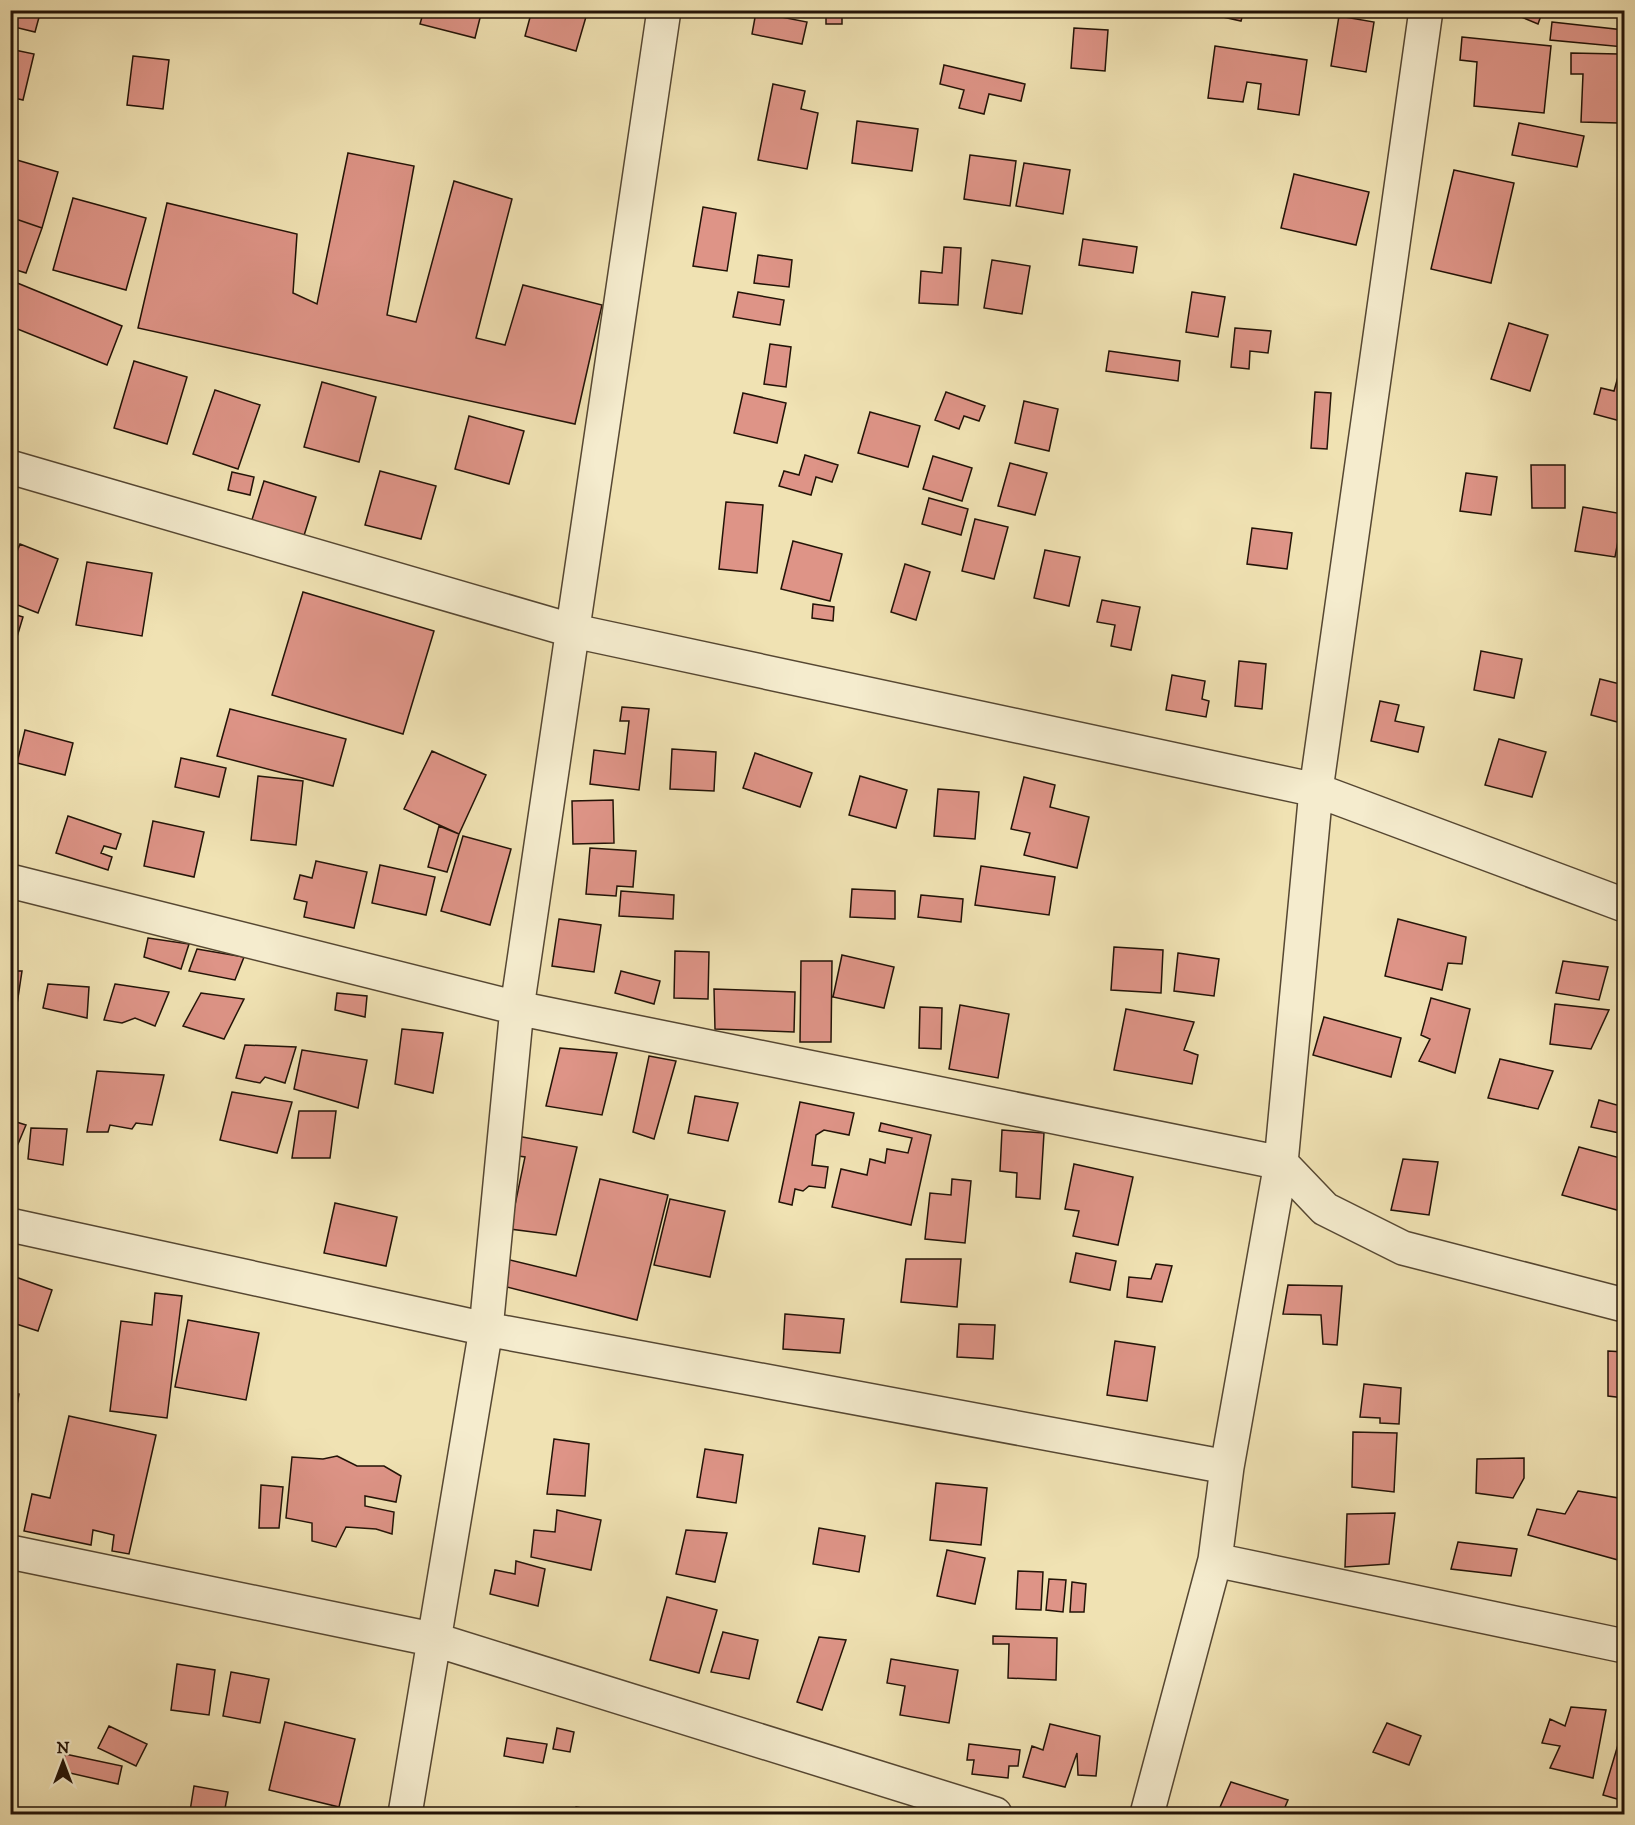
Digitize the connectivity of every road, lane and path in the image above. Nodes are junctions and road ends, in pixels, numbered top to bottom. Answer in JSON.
{"nodes":[{"id":1,"x":664,"y":10,"type":"edge"},
{"id":2,"x":1426,"y":10,"type":"edge"},
{"id":3,"x":10,"y":467,"type":"edge"},
{"id":4,"x":574,"y":631,"type":"junction"},
{"id":5,"x":1316,"y":790,"type":"junction"},
{"id":6,"x":10,"y":881,"type":"edge"},
{"id":7,"x":1624,"y":905,"type":"edge"},
{"id":8,"x":517,"y":1008,"type":"junction"},
{"id":9,"x":1281,"y":1163,"type":"junction"},
{"id":10,"x":10,"y":1225,"type":"edge"},
{"id":11,"x":1624,"y":1305,"type":"edge"},
{"id":12,"x":486,"y":1329,"type":"junction"},
{"id":13,"x":1227,"y":1467,"type":"junction"},
{"id":14,"x":10,"y":1552,"type":"edge"},
{"id":15,"x":1215,"y":1560,"type":"junction"},
{"id":16,"x":436,"y":1640,"type":"junction"},
{"id":17,"x":1624,"y":1646,"type":"edge"},
{"id":18,"x":405,"y":1815,"type":"edge"},
{"id":19,"x":995,"y":1815,"type":"edge"},
{"id":20,"x":1147,"y":1815,"type":"edge"}],
"edges":[{"from":1,"to":4,"type":"street"},
{"from":2,"to":5,"type":"street"},
{"from":3,"to":4,"type":"street"},
{"from":4,"to":5,"type":"street"},
{"from":4,"to":8,"type":"street"},
{"from":5,"to":7,"type":"street"},
{"from":5,"to":9,"type":"street"},
{"from":6,"to":8,"type":"street"},
{"from":8,"to":9,"type":"street"},
{"from":8,"to":12,"type":"street"},
{"from":9,"to":11,"type":"street"},
{"from":9,"to":13,"type":"street"},
{"from":10,"to":12,"type":"street"},
{"from":12,"to":13,"type":"street"},
{"from":12,"to":16,"type":"street"},
{"from":13,"to":15,"type":"street"},
{"from":14,"to":16,"type":"street"},
{"from":15,"to":17,"type":"street"},
{"from":15,"to":20,"type":"street"},
{"from":16,"to":18,"type":"street"},
{"from":16,"to":19,"type":"street"}]}
